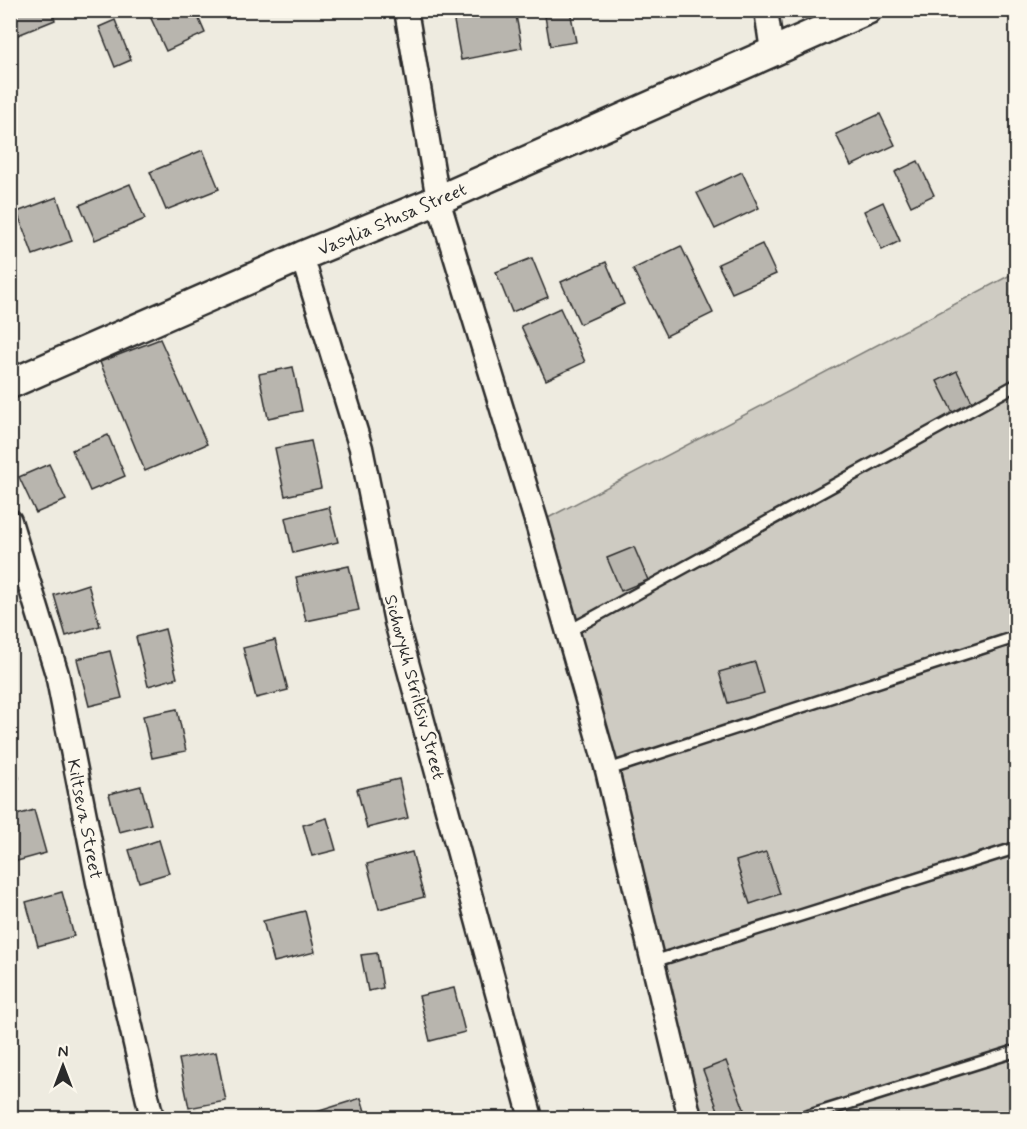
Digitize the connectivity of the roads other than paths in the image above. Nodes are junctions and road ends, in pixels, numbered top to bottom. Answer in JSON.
{"nodes":[{"id":1,"x":406,"y":10,"type":"edge"},
{"id":2,"x":766,"y":10,"type":"edge"},
{"id":3,"x":867,"y":10,"type":"edge"},
{"id":4,"x":772,"y":51,"type":"junction"},
{"id":5,"x":438,"y":200,"type":"junction"},
{"id":6,"x":302,"y":256,"type":"junction"},
{"id":7,"x":10,"y":384,"type":"edge"},
{"id":8,"x":1017,"y":385,"type":"edge"},
{"id":9,"x":10,"y":521,"type":"edge"},
{"id":10,"x":567,"y":632,"type":"junction"},
{"id":11,"x":1017,"y":638,"type":"edge"},
{"id":12,"x":607,"y":770,"type":"junction"},
{"id":13,"x":1017,"y":848,"type":"edge"},
{"id":14,"x":652,"y":962,"type":"junction"},
{"id":15,"x":1017,"y":1051,"type":"edge"},
{"id":16,"x":152,"y":1119,"type":"edge"},
{"id":17,"x":531,"y":1119,"type":"edge"},
{"id":18,"x":690,"y":1119,"type":"edge"},
{"id":19,"x":802,"y":1119,"type":"edge"}],
"edges":[{"from":1,"to":5,"type":"street"},
{"from":2,"to":4,"type":"street"},
{"from":3,"to":4,"type":"street","name":"Vasylia Stusa Street"},
{"from":4,"to":5,"type":"street","name":"Vasylia Stusa Street"},
{"from":5,"to":6,"type":"street","name":"Vasylia Stusa Street"},
{"from":5,"to":10,"type":"street"},
{"from":6,"to":7,"type":"street","name":"Vasylia Stusa Street"},
{"from":6,"to":17,"type":"street","name":"Sichovykh Striltsiv Street"},
{"from":8,"to":10,"type":"lane"},
{"from":9,"to":16,"type":"street","name":"Kiltseva Street"},
{"from":10,"to":12,"type":"street"},
{"from":11,"to":12,"type":"lane"},
{"from":12,"to":14,"type":"street"},
{"from":13,"to":14,"type":"lane"},
{"from":14,"to":18,"type":"street"},
{"from":15,"to":19,"type":"lane"}]}
